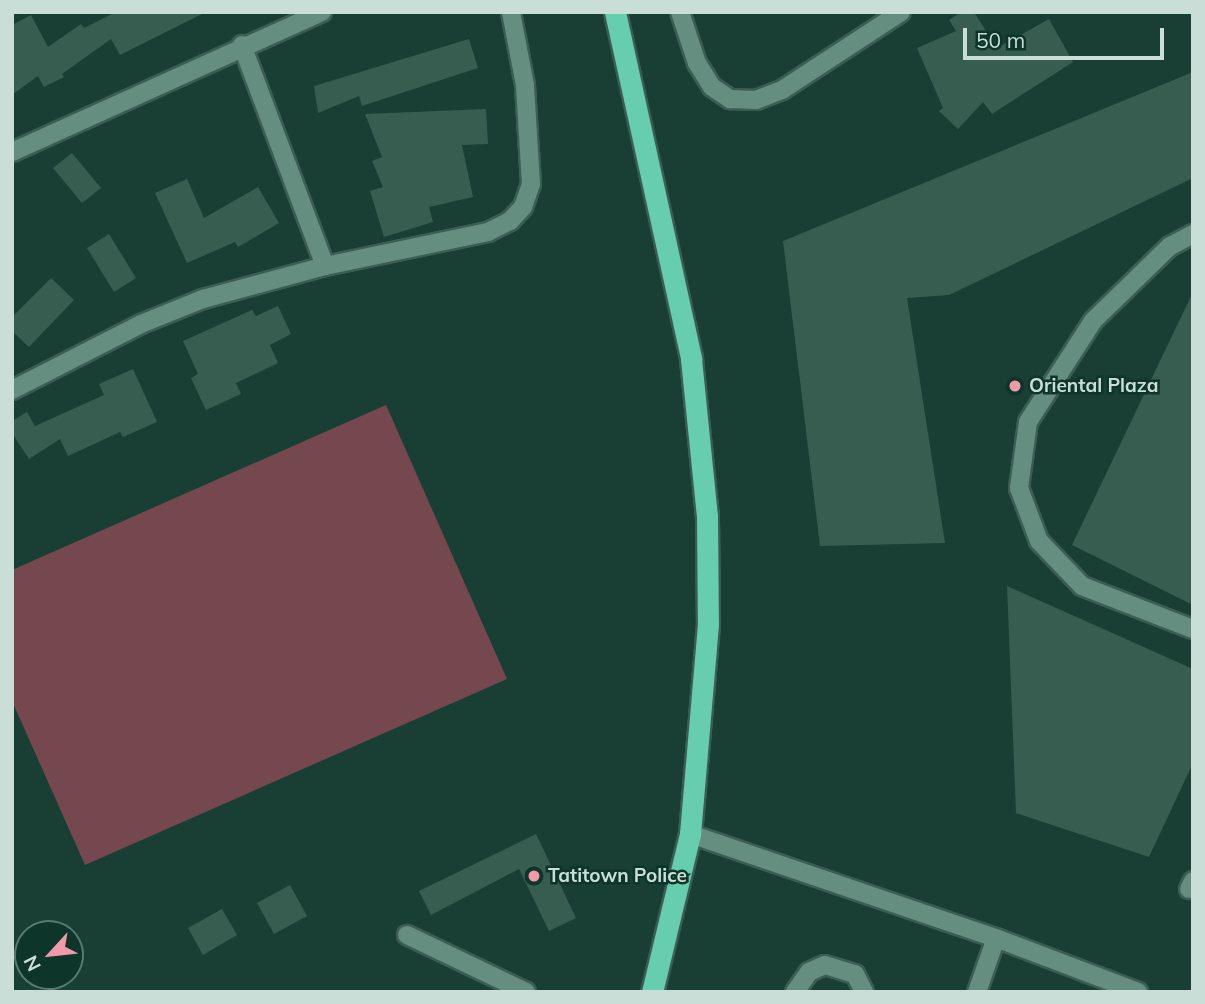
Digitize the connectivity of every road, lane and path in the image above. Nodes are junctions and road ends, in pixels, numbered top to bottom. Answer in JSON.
{"nodes":[{"id":1,"x":322,"y":12,"type":"edge"},
{"id":2,"x":512,"y":12,"type":"edge"},
{"id":3,"x":615,"y":12,"type":"edge"},
{"id":4,"x":680,"y":12,"type":"edge"},
{"id":5,"x":901,"y":12,"type":"edge"},
{"id":6,"x":242,"y":45,"type":"junction"},
{"id":7,"x":12,"y":152,"type":"edge"},
{"id":8,"x":1193,"y":234,"type":"edge"},
{"id":9,"x":325,"y":266,"type":"junction"},
{"id":10,"x":12,"y":390,"type":"edge"},
{"id":11,"x":1193,"y":629,"type":"edge"},
{"id":12,"x":690,"y":834,"type":"junction"},
{"id":13,"x":407,"y":935,"type":"dead end"},
{"id":14,"x":996,"y":938,"type":"junction"},
{"id":15,"x":526,"y":992,"type":"edge"},
{"id":16,"x":652,"y":992,"type":"edge"},
{"id":17,"x":796,"y":992,"type":"edge"},
{"id":18,"x":864,"y":992,"type":"edge"},
{"id":19,"x":977,"y":992,"type":"edge"},
{"id":20,"x":1138,"y":992,"type":"edge"}],
"edges":[{"from":1,"to":6,"type":"street"},
{"from":2,"to":9,"type":"street"},
{"from":3,"to":12,"type":"highway"},
{"from":4,"to":5,"type":"street"},
{"from":6,"to":7,"type":"street"},
{"from":6,"to":9,"type":"street"},
{"from":8,"to":11,"type":"street"},
{"from":9,"to":10,"type":"street"},
{"from":12,"to":14,"type":"street"},
{"from":12,"to":16,"type":"highway"},
{"from":13,"to":15,"type":"street"},
{"from":14,"to":19,"type":"street"},
{"from":14,"to":20,"type":"street"},
{"from":17,"to":18,"type":"street"}]}
